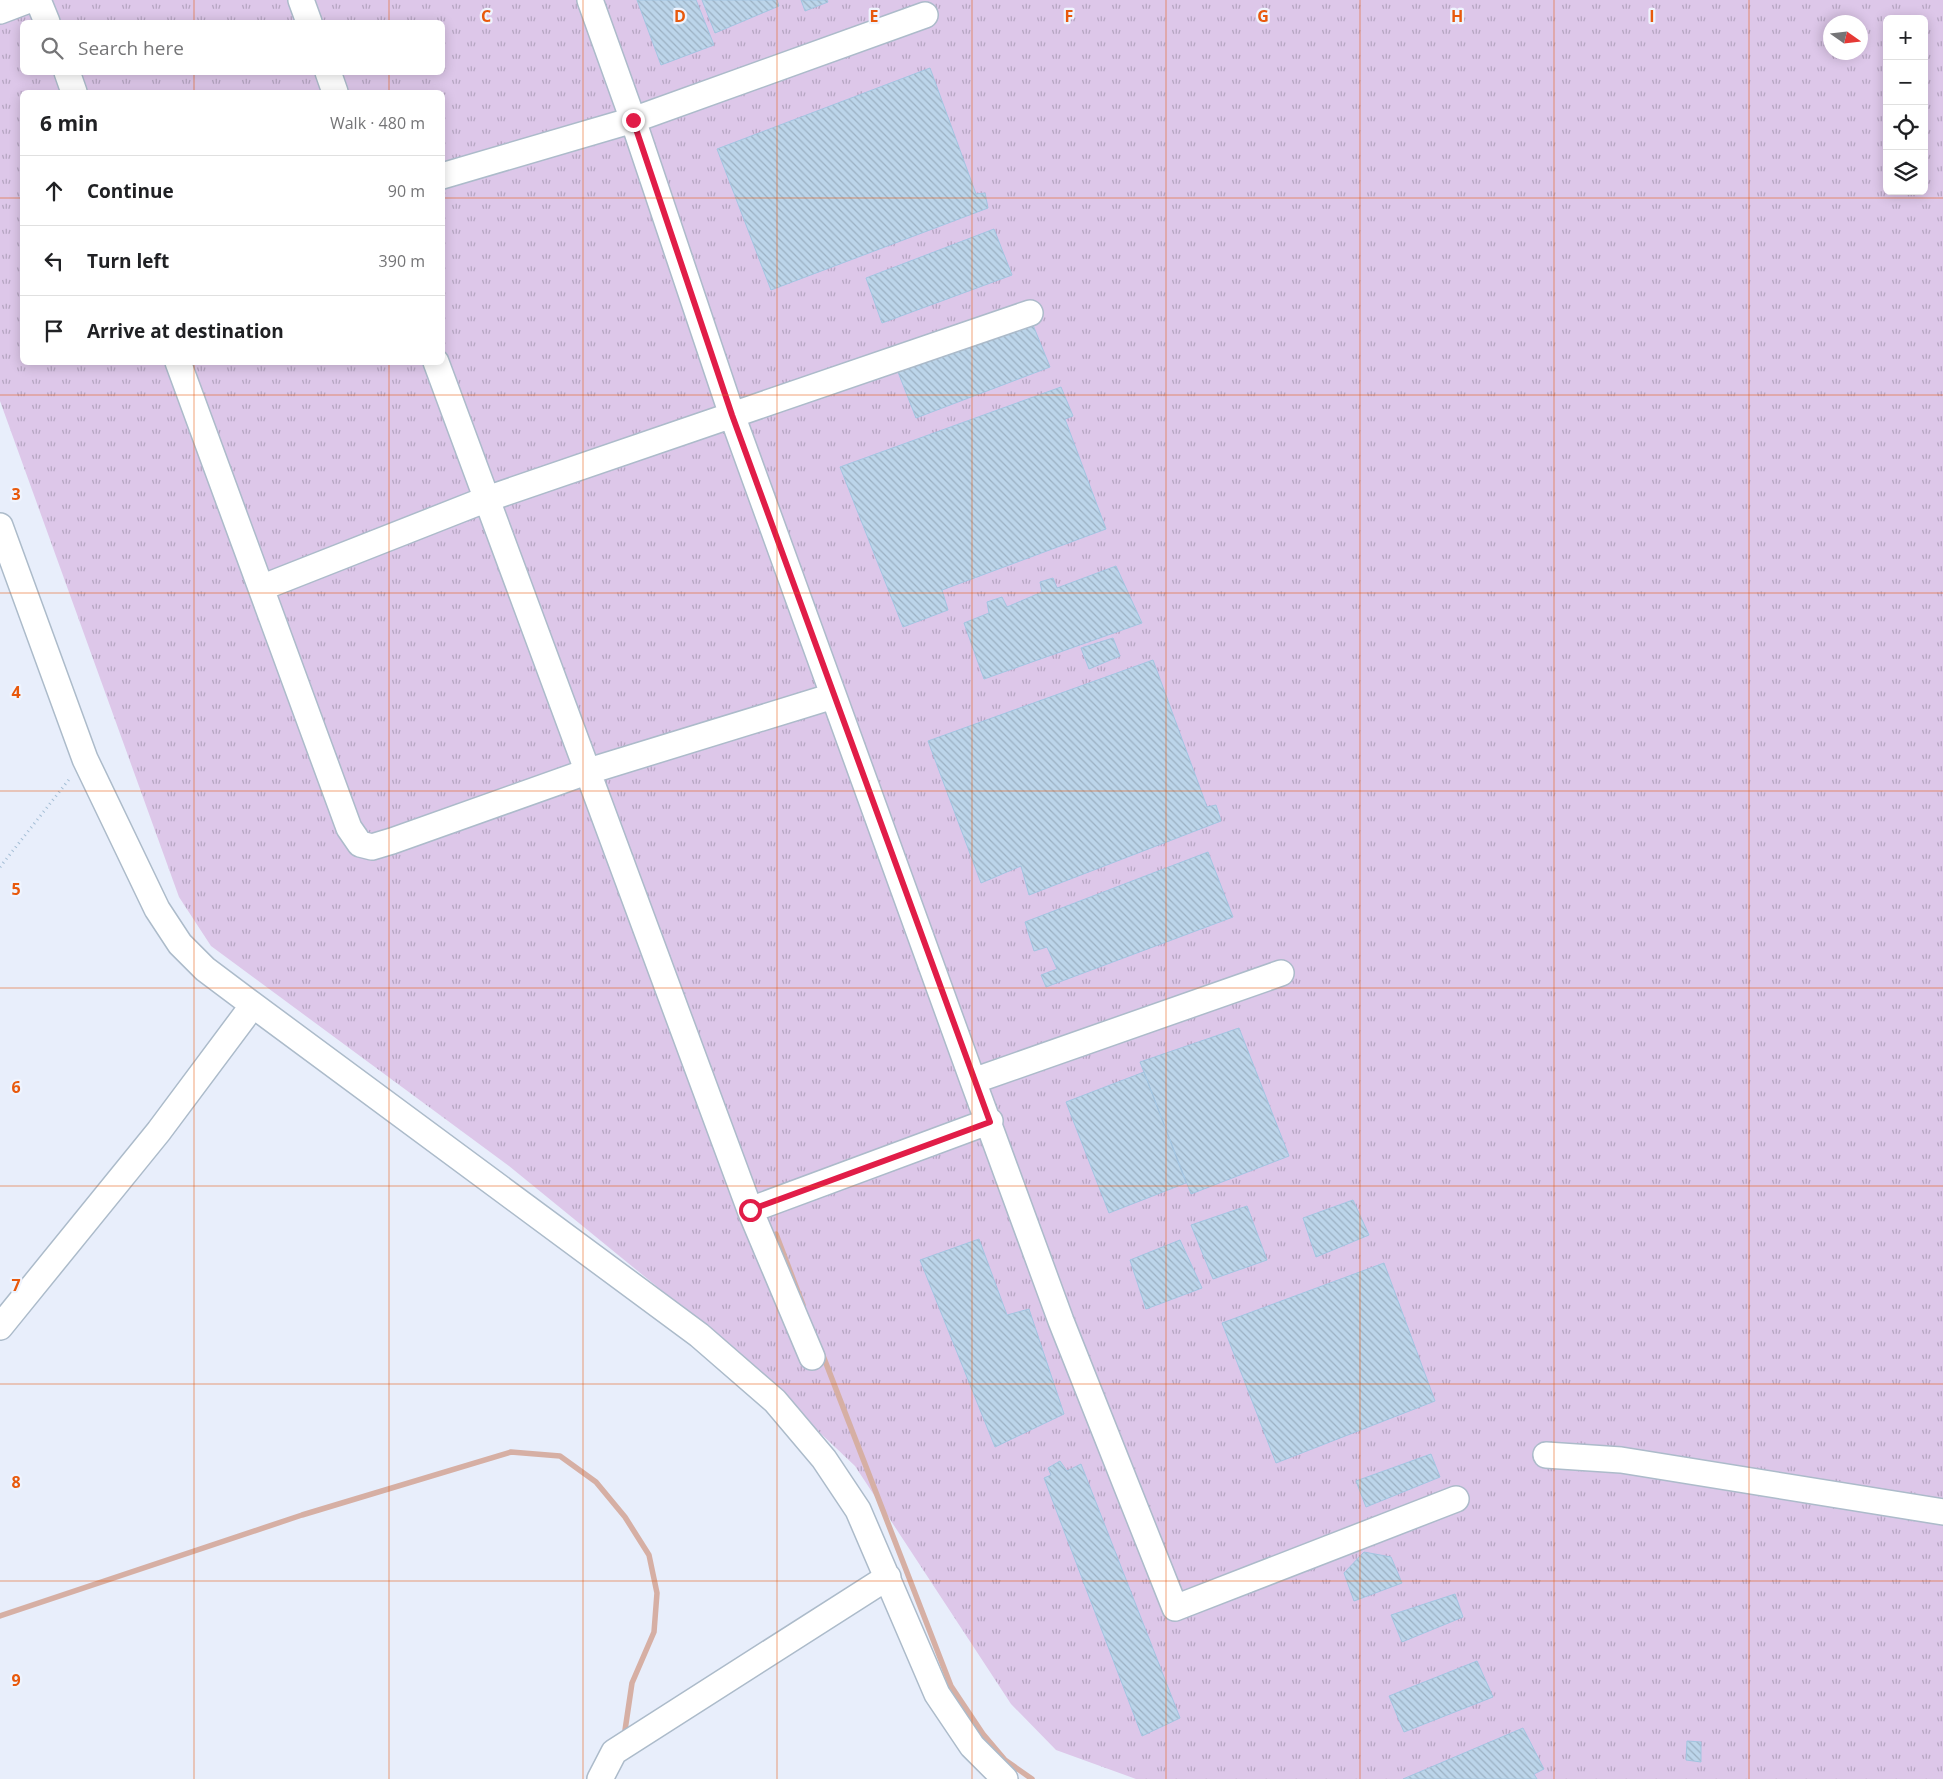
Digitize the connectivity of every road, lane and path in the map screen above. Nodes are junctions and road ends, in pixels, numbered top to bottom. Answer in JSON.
{"nodes":[{"id":1,"x":29,"y":0,"type":"edge"},
{"id":2,"x":38,"y":0,"type":"edge"},
{"id":3,"x":301,"y":0,"type":"edge"},
{"id":4,"x":590,"y":0,"type":"edge"},
{"id":5,"x":0,"y":11,"type":"edge"},
{"id":6,"x":925,"y":15,"type":"dead end"},
{"id":7,"x":46,"y":20,"type":"edge"},
{"id":8,"x":308,"y":20,"type":"edge"},
{"id":9,"x":67,"y":75,"type":"edge"},
{"id":10,"x":329,"y":75,"type":"edge"},
{"id":11,"x":73,"y":90,"type":"edge"},
{"id":12,"x":334,"y":90,"type":"edge"},
{"id":13,"x":633,"y":120,"type":"junction"},
{"id":14,"x":445,"y":175,"type":"edge"},
{"id":15,"x":1030,"y":313,"type":"dead end"},
{"id":16,"x":179,"y":365,"type":"edge"},
{"id":17,"x":437,"y":365,"type":"edge"},
{"id":18,"x":732,"y":415,"type":"junction"},
{"id":19,"x":487,"y":499,"type":"junction"},
{"id":20,"x":0,"y":526,"type":"edge"},
{"id":21,"x":261,"y":588,"type":"junction"},
{"id":22,"x":833,"y":696,"type":"junction"},
{"id":23,"x":85,"y":759,"type":"junction"},
{"id":24,"x":589,"y":771,"type":"junction"},
{"id":25,"x":0,"y":867,"type":"edge"},
{"id":26,"x":1281,"y":973,"type":"dead end"},
{"id":27,"x":253,"y":1005,"type":"junction"},
{"id":28,"x":973,"y":1081,"type":"junction"},
{"id":29,"x":990,"y":1122,"type":"junction"},
{"id":30,"x":750,"y":1210,"type":"junction"},
{"id":31,"x":0,"y":1327,"type":"edge"},
{"id":32,"x":812,"y":1357,"type":"dead end"},
{"id":33,"x":1546,"y":1455,"type":"dead end"},
{"id":34,"x":1456,"y":1499,"type":"dead end"},
{"id":35,"x":1943,"y":1512,"type":"edge"},
{"id":36,"x":888,"y":1577,"type":"junction"},
{"id":37,"x":600,"y":1779,"type":"edge"},
{"id":38,"x":1005,"y":1779,"type":"edge"}],
"edges":[{"from":1,"to":5,"type":"street"},
{"from":2,"to":7,"type":"street"},
{"from":3,"to":8,"type":"street"},
{"from":4,"to":13,"type":"street"},
{"from":6,"to":13,"type":"street"},
{"from":9,"to":11,"type":"street"},
{"from":10,"to":12,"type":"street"},
{"from":13,"to":14,"type":"street"},
{"from":13,"to":18,"type":"street"},
{"from":15,"to":18,"type":"street"},
{"from":16,"to":21,"type":"street"},
{"from":17,"to":19,"type":"street"},
{"from":18,"to":19,"type":"street"},
{"from":18,"to":22,"type":"street"},
{"from":19,"to":21,"type":"street"},
{"from":19,"to":24,"type":"street"},
{"from":20,"to":23,"type":"street"},
{"from":21,"to":24,"type":"street"},
{"from":22,"to":24,"type":"street"},
{"from":22,"to":28,"type":"street"},
{"from":23,"to":25,"type":"path"},
{"from":23,"to":27,"type":"street"},
{"from":24,"to":30,"type":"street"},
{"from":26,"to":28,"type":"street"},
{"from":27,"to":31,"type":"street"},
{"from":27,"to":36,"type":"street"},
{"from":28,"to":29,"type":"street"},
{"from":29,"to":30,"type":"street"},
{"from":29,"to":34,"type":"street"},
{"from":30,"to":32,"type":"street"},
{"from":33,"to":35,"type":"street"},
{"from":36,"to":37,"type":"street"},
{"from":36,"to":38,"type":"street"}]}
